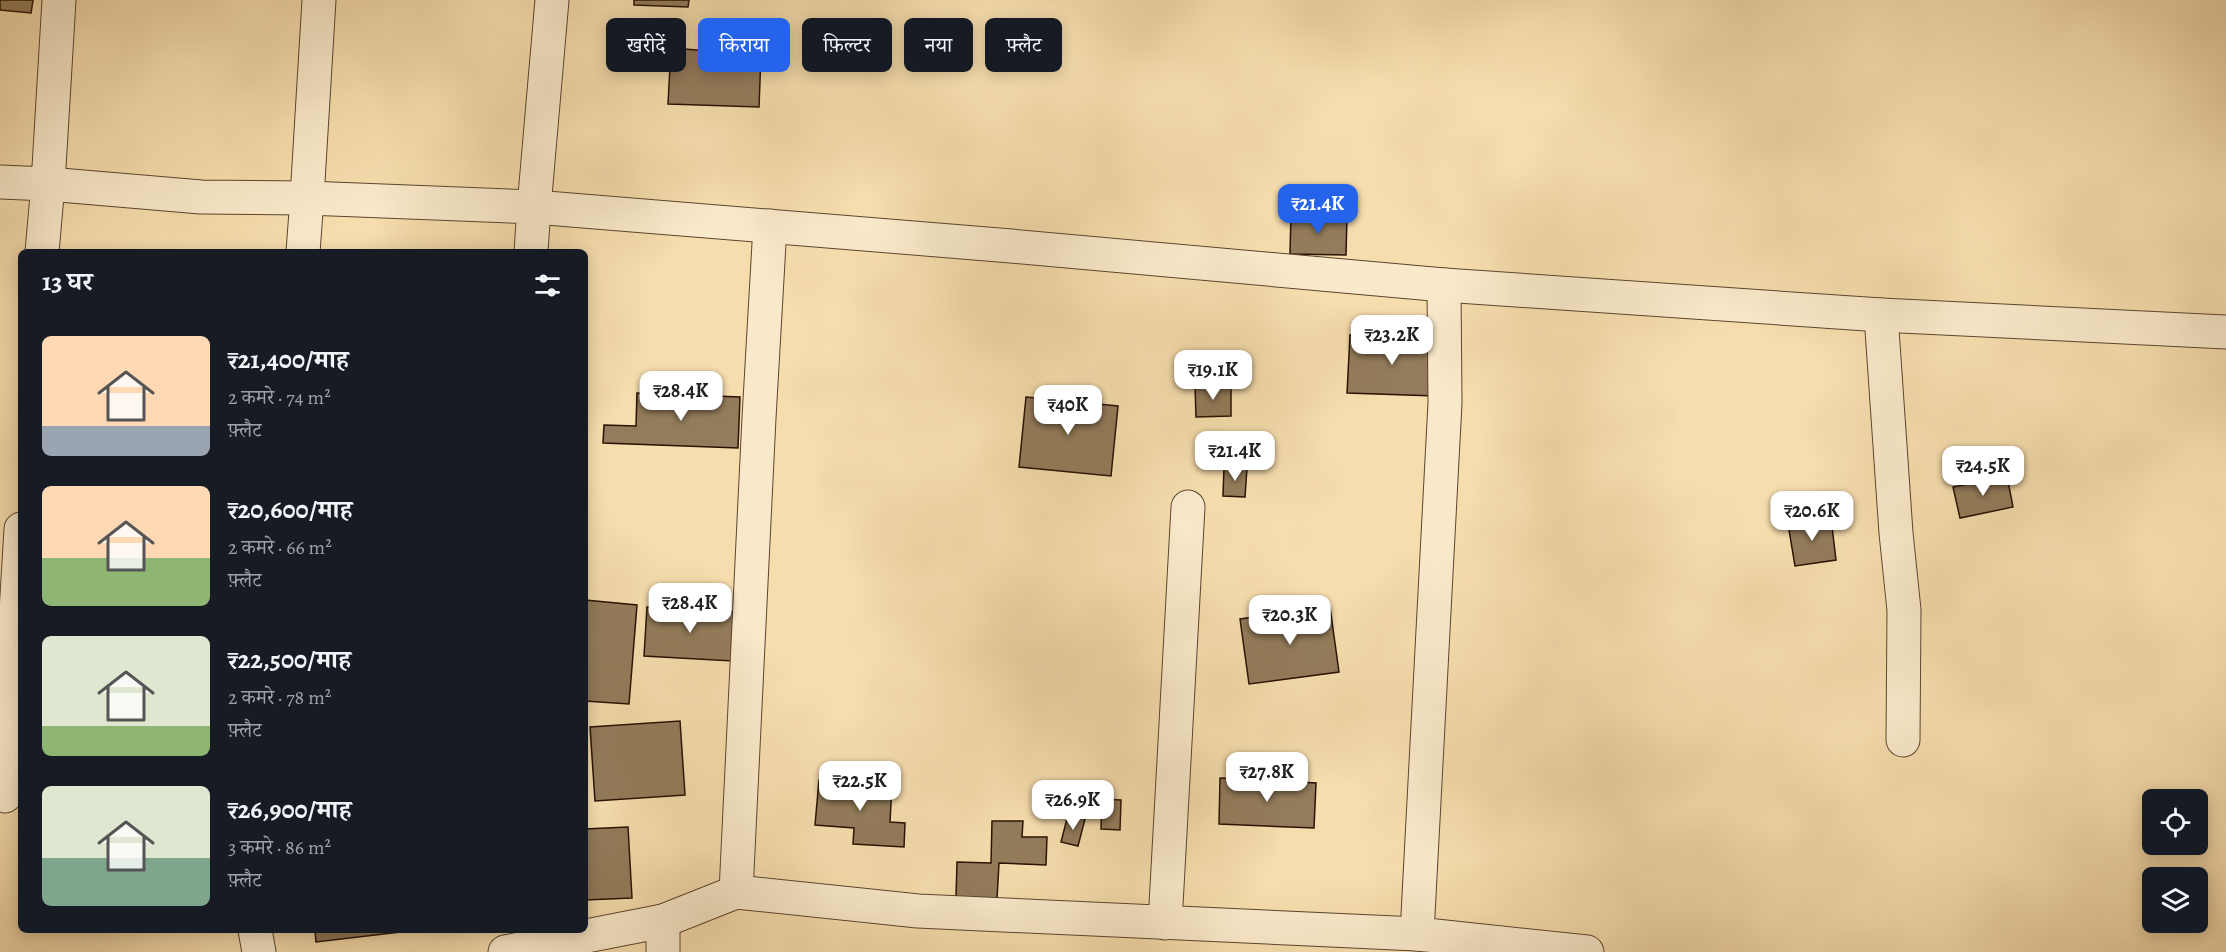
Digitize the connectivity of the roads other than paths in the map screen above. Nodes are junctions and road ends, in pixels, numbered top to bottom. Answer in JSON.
{"nodes":[{"id":1,"x":59,"y":0,"type":"edge"},
{"id":2,"x":320,"y":0,"type":"edge"},
{"id":3,"x":552,"y":0,"type":"edge"},
{"id":4,"x":0,"y":182,"type":"edge"},
{"id":5,"x":48,"y":184,"type":"junction"},
{"id":6,"x":307,"y":198,"type":"junction"},
{"id":7,"x":534,"y":207,"type":"junction"},
{"id":8,"x":770,"y":226,"type":"junction"},
{"id":9,"x":42,"y":249,"type":"edge"},
{"id":10,"x":303,"y":249,"type":"edge"},
{"id":11,"x":531,"y":249,"type":"edge"},
{"id":12,"x":1444,"y":285,"type":"junction"},
{"id":13,"x":1881,"y":315,"type":"junction"},
{"id":14,"x":2226,"y":332,"type":"edge"},
{"id":15,"x":1188,"y":507,"type":"dead end"},
{"id":16,"x":18,"y":579,"type":"edge"},
{"id":17,"x":1903,"y":740,"type":"dead end"},
{"id":18,"x":5,"y":796,"type":"dead end"},
{"id":19,"x":736,"y":892,"type":"junction"},
{"id":20,"x":1165,"y":923,"type":"junction"},
{"id":21,"x":256,"y":933,"type":"edge"},
{"id":22,"x":501,"y":933,"type":"edge"},
{"id":23,"x":1417,"y":934,"type":"junction"},
{"id":24,"x":663,"y":936,"type":"edge"},
{"id":25,"x":543,"y":948,"type":"edge"},
{"id":26,"x":259,"y":952,"type":"edge"},
{"id":27,"x":502,"y":952,"type":"edge"},
{"id":28,"x":1587,"y":952,"type":"edge"}],
"edges":[{"from":1,"to":5,"type":"street"},
{"from":2,"to":6,"type":"street"},
{"from":3,"to":7,"type":"street"},
{"from":4,"to":5,"type":"street"},
{"from":5,"to":6,"type":"street"},
{"from":5,"to":9,"type":"street"},
{"from":6,"to":7,"type":"street"},
{"from":6,"to":10,"type":"street"},
{"from":7,"to":8,"type":"street"},
{"from":7,"to":11,"type":"street"},
{"from":8,"to":12,"type":"street"},
{"from":8,"to":19,"type":"street"},
{"from":12,"to":13,"type":"street"},
{"from":12,"to":23,"type":"street"},
{"from":13,"to":14,"type":"street"},
{"from":13,"to":17,"type":"street"},
{"from":15,"to":20,"type":"street"},
{"from":16,"to":18,"type":"street"},
{"from":19,"to":20,"type":"street"},
{"from":19,"to":24,"type":"street"},
{"from":20,"to":23,"type":"street"},
{"from":21,"to":26,"type":"street"},
{"from":22,"to":27,"type":"street"},
{"from":23,"to":28,"type":"street"},
{"from":24,"to":25,"type":"street"},
{"from":25,"to":27,"type":"street"}]}
